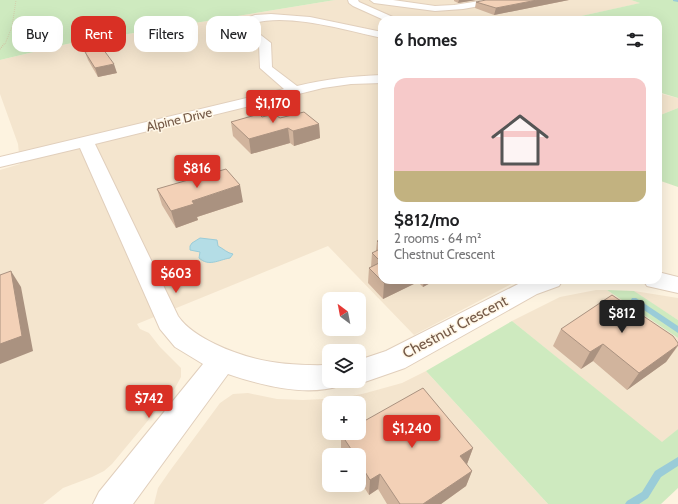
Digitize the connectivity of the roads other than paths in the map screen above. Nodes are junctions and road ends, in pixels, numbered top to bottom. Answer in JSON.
{"nodes":[{"id":1,"x":354,"y":0,"type":"edge"},
{"id":2,"x":374,"y":0,"type":"edge"},
{"id":3,"x":499,"y":0,"type":"edge"},
{"id":4,"x":383,"y":16,"type":"edge"},
{"id":5,"x":378,"y":34,"type":"edge"},
{"id":6,"x":378,"y":79,"type":"edge"},
{"id":7,"x":295,"y":91,"type":"junction"},
{"id":8,"x":85,"y":141,"type":"junction"},
{"id":9,"x":1,"y":157,"type":"edge"},
{"id":10,"x":662,"y":282,"type":"edge"},
{"id":11,"x":540,"y":284,"type":"edge"},
{"id":12,"x":678,"y":285,"type":"edge"},
{"id":13,"x":222,"y":361,"type":"junction"},
{"id":14,"x":366,"y":370,"type":"edge"},
{"id":15,"x":322,"y":377,"type":"edge"},
{"id":16,"x":111,"y":504,"type":"edge"}],
"edges":[{"from":1,"to":4,"type":"street"},
{"from":2,"to":3,"type":"street"},
{"from":5,"to":7,"type":"street"},
{"from":6,"to":7,"type":"street","name":"Alpine Drive"},
{"from":7,"to":8,"type":"street","name":"Alpine Drive"},
{"from":8,"to":9,"type":"street","name":"Alpine Drive"},
{"from":8,"to":13,"type":"street"},
{"from":10,"to":12,"type":"street"},
{"from":11,"to":14,"type":"street","name":"Chestnut Crescent"},
{"from":13,"to":15,"type":"street"},
{"from":13,"to":16,"type":"street"}]}
